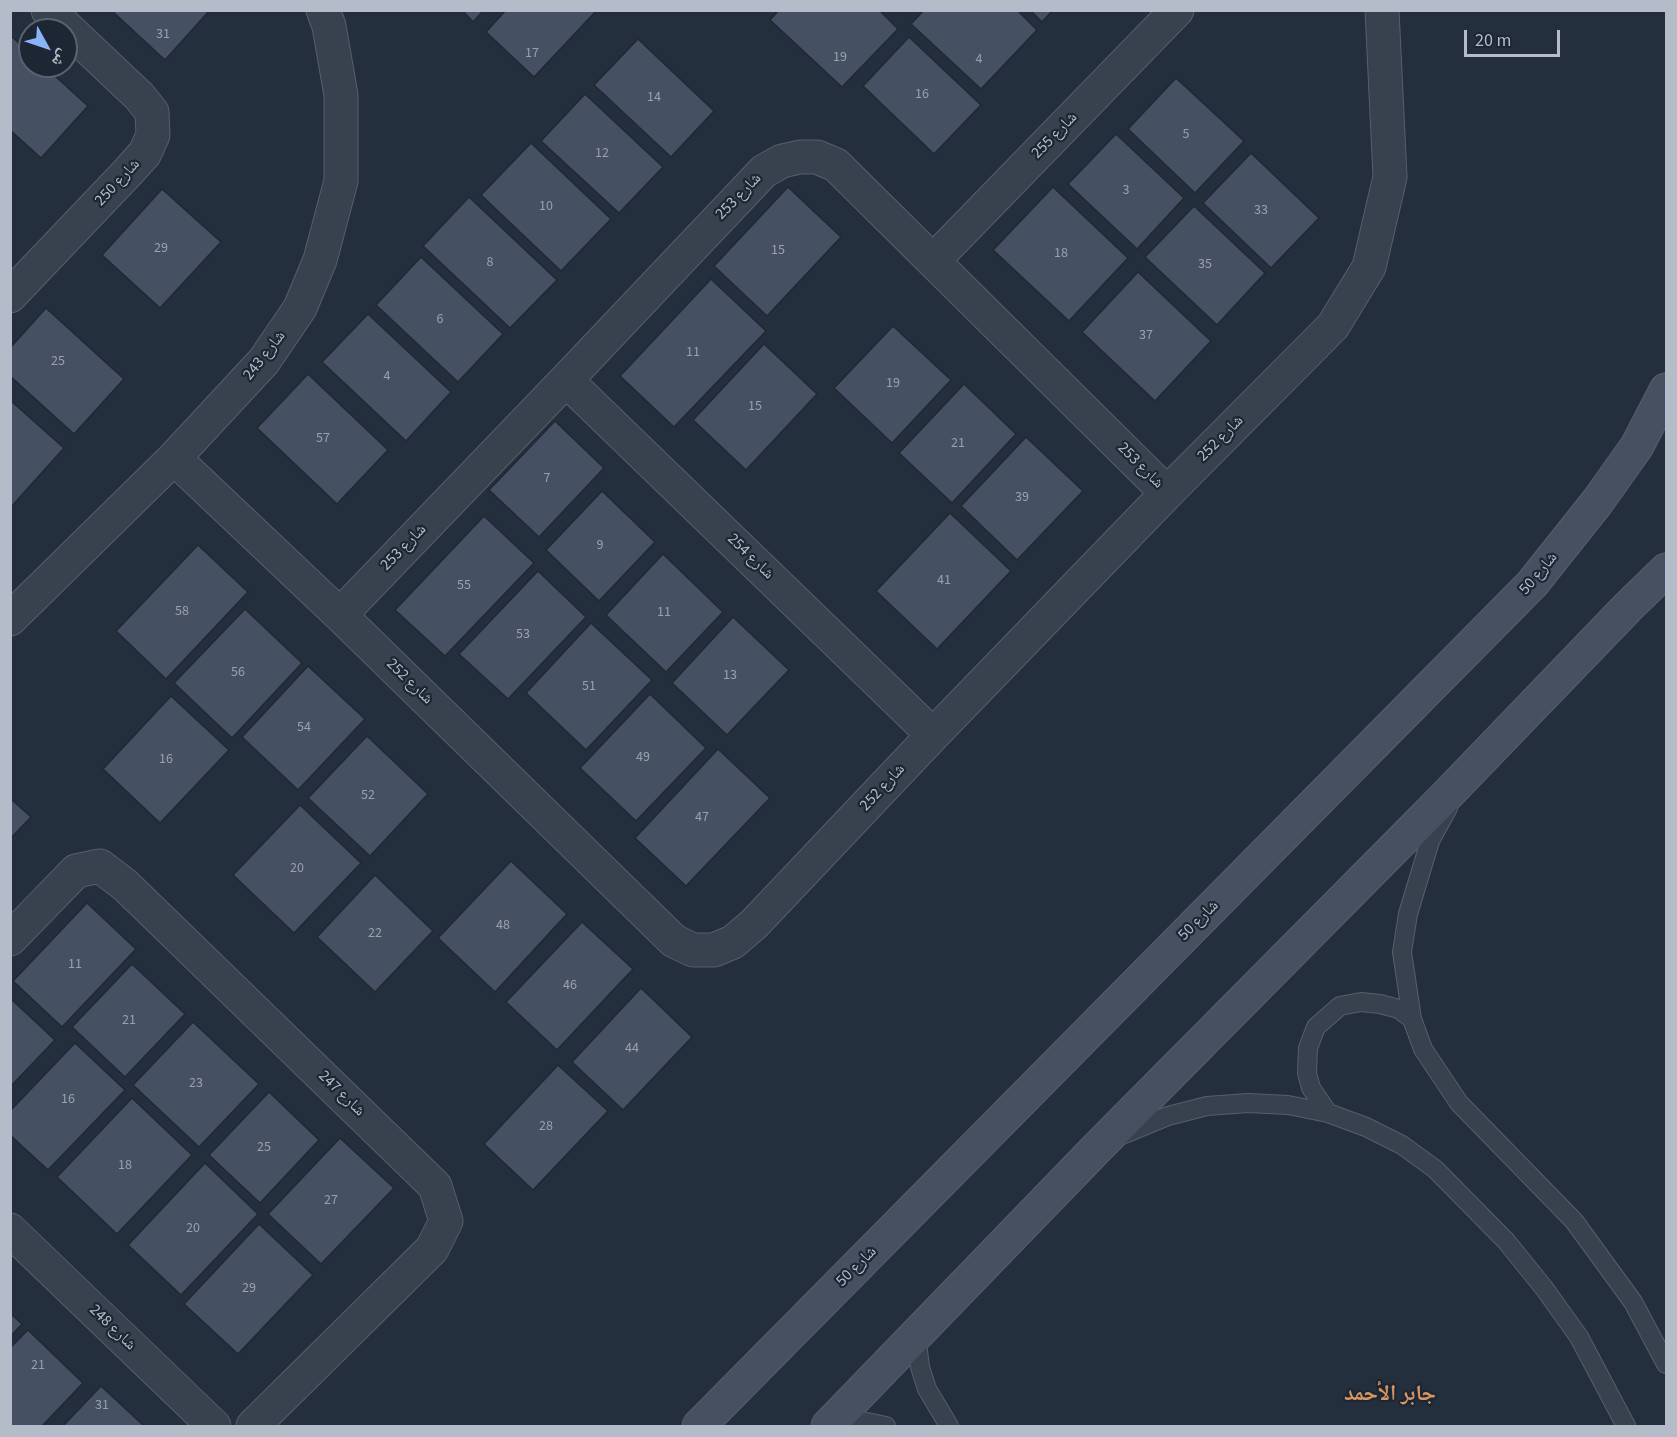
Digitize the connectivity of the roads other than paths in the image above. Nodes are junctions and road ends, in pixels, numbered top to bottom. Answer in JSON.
{"nodes":[{"id":1,"x":48,"y":10,"type":"edge"},
{"id":2,"x":323,"y":10,"type":"edge"},
{"id":3,"x":1177,"y":10,"type":"edge"},
{"id":4,"x":1382,"y":10,"type":"edge"},
{"id":5,"x":933,"y":261,"type":"junction"},
{"id":6,"x":10,"y":296,"type":"edge"},
{"id":7,"x":566,"y":380,"type":"junction"},
{"id":8,"x":1666,"y":390,"type":"edge"},
{"id":9,"x":174,"y":458,"type":"junction"},
{"id":10,"x":1167,"y":493,"type":"junction"},
{"id":11,"x":1666,"y":570,"type":"edge"},
{"id":12,"x":14,"y":608,"type":"edge"},
{"id":13,"x":340,"y":615,"type":"junction"},
{"id":14,"x":933,"y":735,"type":"junction"},
{"id":15,"x":1466,"y":774,"type":"junction"},
{"id":16,"x":10,"y":939,"type":"edge"},
{"id":17,"x":1412,"y":1019,"type":"junction"},
{"id":18,"x":1328,"y":1113,"type":"junction"},
{"id":19,"x":1095,"y":1150,"type":"junction"},
{"id":20,"x":10,"y":1230,"type":"edge"},
{"id":21,"x":916,"y":1335,"type":"junction"},
{"id":22,"x":1666,"y":1364,"type":"edge"},
{"id":23,"x":831,"y":1423,"type":"edge"},
{"id":24,"x":214,"y":1426,"type":"edge"},
{"id":25,"x":253,"y":1426,"type":"edge"},
{"id":26,"x":699,"y":1426,"type":"edge"},
{"id":27,"x":886,"y":1426,"type":"edge"},
{"id":28,"x":949,"y":1426,"type":"edge"},
{"id":29,"x":1626,"y":1426,"type":"edge"}],
"edges":[{"from":1,"to":6,"type":"street","name":"شارع 250"},
{"from":2,"to":9,"type":"street","name":"شارع 243"},
{"from":3,"to":5,"type":"street","name":"شارع 255"},
{"from":4,"to":10,"type":"street","name":"شارع 252"},
{"from":5,"to":7,"type":"street","name":"شارع 253"},
{"from":5,"to":10,"type":"street","name":"شارع 253"},
{"from":7,"to":13,"type":"street","name":"شارع 253"},
{"from":7,"to":14,"type":"street","name":"شارع 254"},
{"from":8,"to":26,"type":"main road","name":"شارع 50"},
{"from":9,"to":12,"type":"street","name":"شارع 243"},
{"from":9,"to":13,"type":"street","name":"شارع 252"},
{"from":10,"to":14,"type":"street","name":"شارع 252"},
{"from":11,"to":15,"type":"main road"},
{"from":13,"to":14,"type":"street","name":"شارع 252"},
{"from":15,"to":17,"type":"lane"},
{"from":15,"to":19,"type":"main road"},
{"from":16,"to":25,"type":"street","name":"شارع 247"},
{"from":17,"to":18,"type":"lane"},
{"from":17,"to":22,"type":"lane"},
{"from":18,"to":19,"type":"lane"},
{"from":18,"to":29,"type":"lane"},
{"from":19,"to":21,"type":"main road"},
{"from":20,"to":24,"type":"street","name":"شارع 248"},
{"from":21,"to":23,"type":"main road"},
{"from":21,"to":28,"type":"lane"},
{"from":23,"to":27,"type":"lane"}]}
